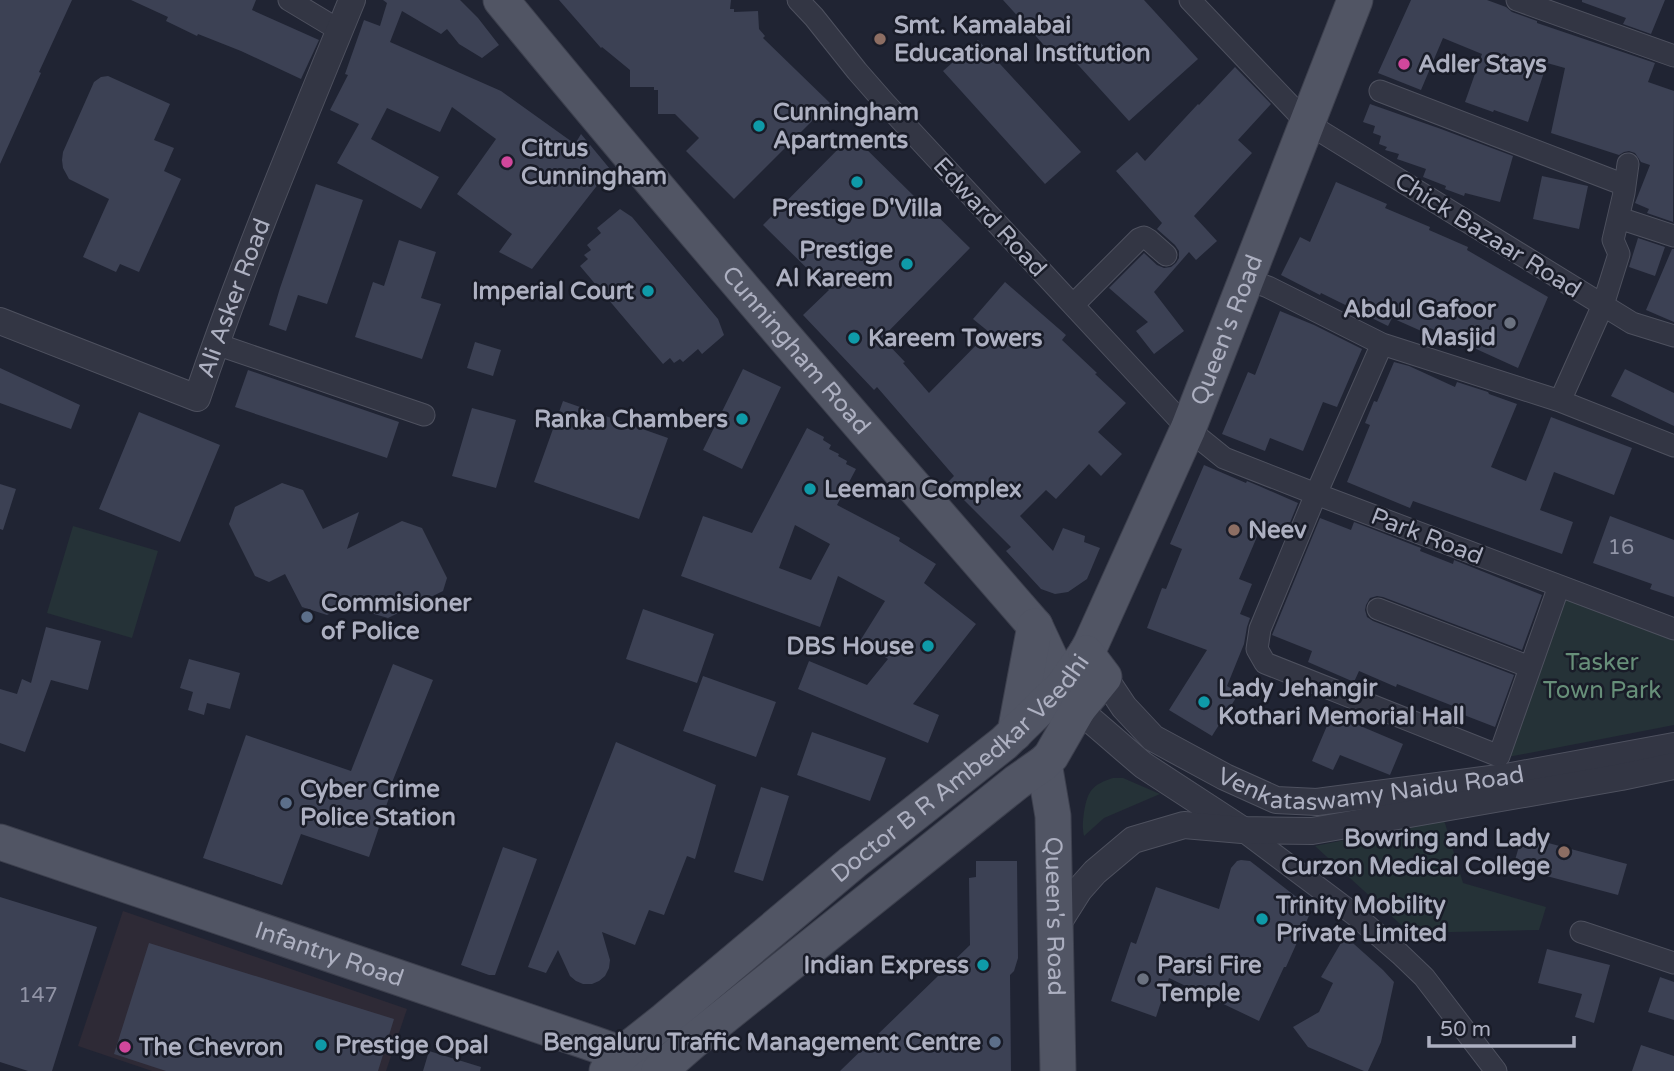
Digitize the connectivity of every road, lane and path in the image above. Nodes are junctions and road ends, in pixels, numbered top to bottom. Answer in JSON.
{"nodes":[{"id":1,"x":289,"y":0,"type":"edge"},
{"id":2,"x":352,"y":0,"type":"edge"},
{"id":3,"x":501,"y":0,"type":"edge"},
{"id":4,"x":798,"y":0,"type":"edge"},
{"id":5,"x":1190,"y":0,"type":"edge"},
{"id":6,"x":1355,"y":0,"type":"edge"},
{"id":7,"x":1517,"y":0,"type":"edge"},
{"id":8,"x":339,"y":30,"type":"junction"},
{"id":9,"x":1674,"y":56,"type":"edge"},
{"id":10,"x":1380,"y":91,"type":"dead end"},
{"id":11,"x":1307,"y":123,"type":"junction"},
{"id":12,"x":1628,"y":164,"type":"dead end"},
{"id":13,"x":1624,"y":193,"type":"junction"},
{"id":14,"x":1619,"y":218,"type":"junction"},
{"id":15,"x":1674,"y":236,"type":"edge"},
{"id":16,"x":1166,"y":255,"type":"dead end"},
{"id":17,"x":1246,"y":279,"type":"junction"},
{"id":18,"x":1073,"y":305,"type":"junction"},
{"id":19,"x":1603,"y":305,"type":"junction"},
{"id":20,"x":0,"y":321,"type":"edge"},
{"id":21,"x":1674,"y":337,"type":"edge"},
{"id":22,"x":216,"y":344,"type":"junction"},
{"id":23,"x":1382,"y":344,"type":"junction"},
{"id":24,"x":1560,"y":401,"type":"junction"},
{"id":25,"x":424,"y":415,"type":"dead end"},
{"id":26,"x":1188,"y":429,"type":"junction"},
{"id":27,"x":1674,"y":446,"type":"edge"},
{"id":28,"x":1316,"y":494,"type":"junction"},
{"id":29,"x":1559,"y":586,"type":"junction"},
{"id":30,"x":1378,"y":609,"type":"dead end"},
{"id":31,"x":1035,"y":626,"type":"junction"},
{"id":32,"x":1674,"y":628,"type":"edge"},
{"id":33,"x":1094,"y":658,"type":"junction"},
{"id":34,"x":1530,"y":667,"type":"junction"},
{"id":35,"x":1070,"y":698,"type":"junction"},
{"id":36,"x":1015,"y":733,"type":"junction"},
{"id":37,"x":1674,"y":746,"type":"edge"},
{"id":38,"x":1044,"y":763,"type":"junction"},
{"id":39,"x":1674,"y":766,"type":"edge"},
{"id":40,"x":1503,"y":767,"type":"junction"},
{"id":41,"x":1242,"y":830,"type":"junction"},
{"id":42,"x":0,"y":842,"type":"edge"},
{"id":43,"x":1055,"y":928,"type":"junction"},
{"id":44,"x":1581,"y":932,"type":"dead end"},
{"id":45,"x":1674,"y":963,"type":"edge"},
{"id":46,"x":614,"y":1062,"type":"edge"},
{"id":47,"x":658,"y":1071,"type":"edge"},
{"id":48,"x":1058,"y":1071,"type":"edge"},
{"id":49,"x":1496,"y":1071,"type":"edge"}],
"edges":[{"from":1,"to":8,"type":"street"},
{"from":2,"to":8,"type":"street","name":"Ali Asker Road"},
{"from":3,"to":31,"type":"main road","name":"Cunningham Road"},
{"from":4,"to":18,"type":"street","name":"Edward Road"},
{"from":5,"to":11,"type":"street","name":"Chick Bazaar Road"},
{"from":6,"to":11,"type":"main road","name":"Queen's Road"},
{"from":7,"to":9,"type":"street"},
{"from":8,"to":22,"type":"street","name":"Ali Asker Road"},
{"from":10,"to":13,"type":"street"},
{"from":11,"to":17,"type":"main road","name":"Queen's Road"},
{"from":11,"to":19,"type":"street","name":"Chick Bazaar Road"},
{"from":12,"to":13,"type":"street"},
{"from":13,"to":14,"type":"street"},
{"from":14,"to":15,"type":"street"},
{"from":14,"to":19,"type":"street"},
{"from":16,"to":18,"type":"street"},
{"from":17,"to":23,"type":"street"},
{"from":17,"to":26,"type":"main road","name":"Queen's Road"},
{"from":18,"to":26,"type":"street","name":"Edward Road"},
{"from":19,"to":21,"type":"street","name":"Chick Bazaar Road"},
{"from":19,"to":24,"type":"street"},
{"from":20,"to":22,"type":"street","name":"Ali Asker Road"},
{"from":22,"to":25,"type":"street"},
{"from":23,"to":24,"type":"street"},
{"from":23,"to":28,"type":"street"},
{"from":24,"to":27,"type":"street"},
{"from":26,"to":28,"type":"street","name":"Park Road"},
{"from":26,"to":33,"type":"main road","name":"Queen's Road"},
{"from":28,"to":29,"type":"street","name":"Park Road"},
{"from":28,"to":40,"type":"street"},
{"from":29,"to":32,"type":"street","name":"Park Road"},
{"from":29,"to":34,"type":"street"},
{"from":30,"to":34,"type":"street"},
{"from":31,"to":33,"type":"main road"},
{"from":31,"to":35,"type":"main road","name":"Cunningham Road"},
{"from":31,"to":36,"type":"main road"},
{"from":33,"to":35,"type":"main road","name":"Doctor B R Ambedkar Veedhi"},
{"from":33,"to":40,"type":"street","name":"Venkataswamy Naidu Road"},
{"from":34,"to":40,"type":"street"},
{"from":35,"to":36,"type":"main road","name":"Doctor B R Ambedkar Veedhi"},
{"from":35,"to":38,"type":"main road","name":"Doctor B R Ambedkar Veedhi"},
{"from":35,"to":41,"type":"street","name":"Venkataswamy Naidu Road"},
{"from":36,"to":38,"type":"main road"},
{"from":36,"to":46,"type":"main road","name":"Doctor B R Ambedkar Veedhi"},
{"from":37,"to":40,"type":"street","name":"Venkataswamy Naidu Road"},
{"from":38,"to":43,"type":"main road","name":"Queen's Road"},
{"from":38,"to":47,"type":"main road","name":"Doctor B R Ambedkar Veedhi"},
{"from":39,"to":41,"type":"street","name":"Venkataswamy Naidu Road"},
{"from":41,"to":43,"type":"street"},
{"from":41,"to":49,"type":"street"},
{"from":42,"to":46,"type":"main road","name":"Infantry Road"},
{"from":43,"to":48,"type":"main road","name":"Queen's Road"},
{"from":44,"to":45,"type":"street"},
{"from":46,"to":47,"type":"main road","name":"Infantry Road"}]}
